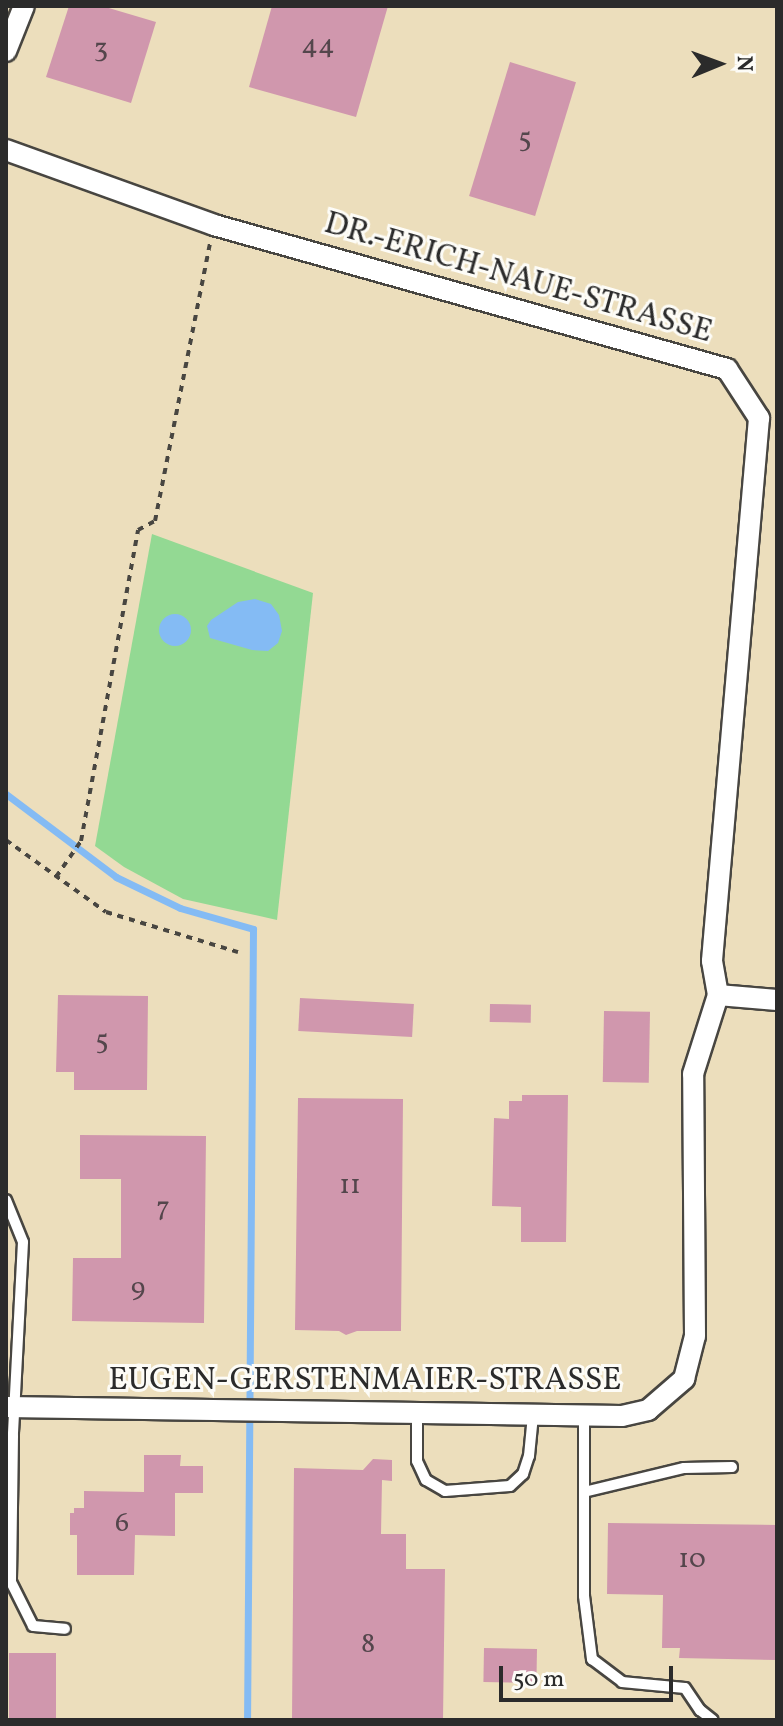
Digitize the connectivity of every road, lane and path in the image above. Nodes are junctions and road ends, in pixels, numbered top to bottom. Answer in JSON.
{"nodes":[{"id":1,"x":24,"y":6,"type":"edge"},
{"id":2,"x":6,"y":51,"type":"edge"},
{"id":3,"x":6,"y":150,"type":"edge"},
{"id":4,"x":214,"y":225,"type":"junction"},
{"id":5,"x":6,"y":840,"type":"edge"},
{"id":6,"x":56,"y":877,"type":"junction"},
{"id":7,"x":238,"y":952,"type":"dead end"},
{"id":8,"x":718,"y":995,"type":"junction"},
{"id":9,"x":777,"y":1000,"type":"edge"},
{"id":10,"x":6,"y":1200,"type":"edge"},
{"id":11,"x":12,"y":1407,"type":"edge"},
{"id":12,"x":417,"y":1414,"type":"junction"},
{"id":13,"x":533,"y":1415,"type":"junction"},
{"id":14,"x":584,"y":1416,"type":"junction"},
{"id":15,"x":732,"y":1467,"type":"dead end"},
{"id":16,"x":584,"y":1492,"type":"junction"},
{"id":17,"x":65,"y":1629,"type":"dead end"},
{"id":18,"x":713,"y":1720,"type":"edge"}],
"edges":[{"from":1,"to":2,"type":"street"},
{"from":3,"to":4,"type":"street","name":"DR.-ERICH-NAUE-STRASSE"},
{"from":4,"to":6,"type":"path"},
{"from":4,"to":8,"type":"street","name":"DR.-ERICH-NAUE-STRASSE"},
{"from":5,"to":6,"type":"path"},
{"from":6,"to":7,"type":"path"},
{"from":8,"to":9,"type":"street"},
{"from":8,"to":14,"type":"street","name":"EUGEN-GERSTENMAIER-STRASSE"},
{"from":10,"to":11,"type":"lane"},
{"from":11,"to":12,"type":"street","name":"EUGEN-GERSTENMAIER-STRASSE"},
{"from":11,"to":17,"type":"lane"},
{"from":12,"to":13,"type":"street","name":"EUGEN-GERSTENMAIER-STRASSE"},
{"from":12,"to":13,"type":"lane"},
{"from":13,"to":14,"type":"street","name":"EUGEN-GERSTENMAIER-STRASSE"},
{"from":14,"to":16,"type":"lane"},
{"from":15,"to":16,"type":"lane"},
{"from":16,"to":18,"type":"lane"}]}
